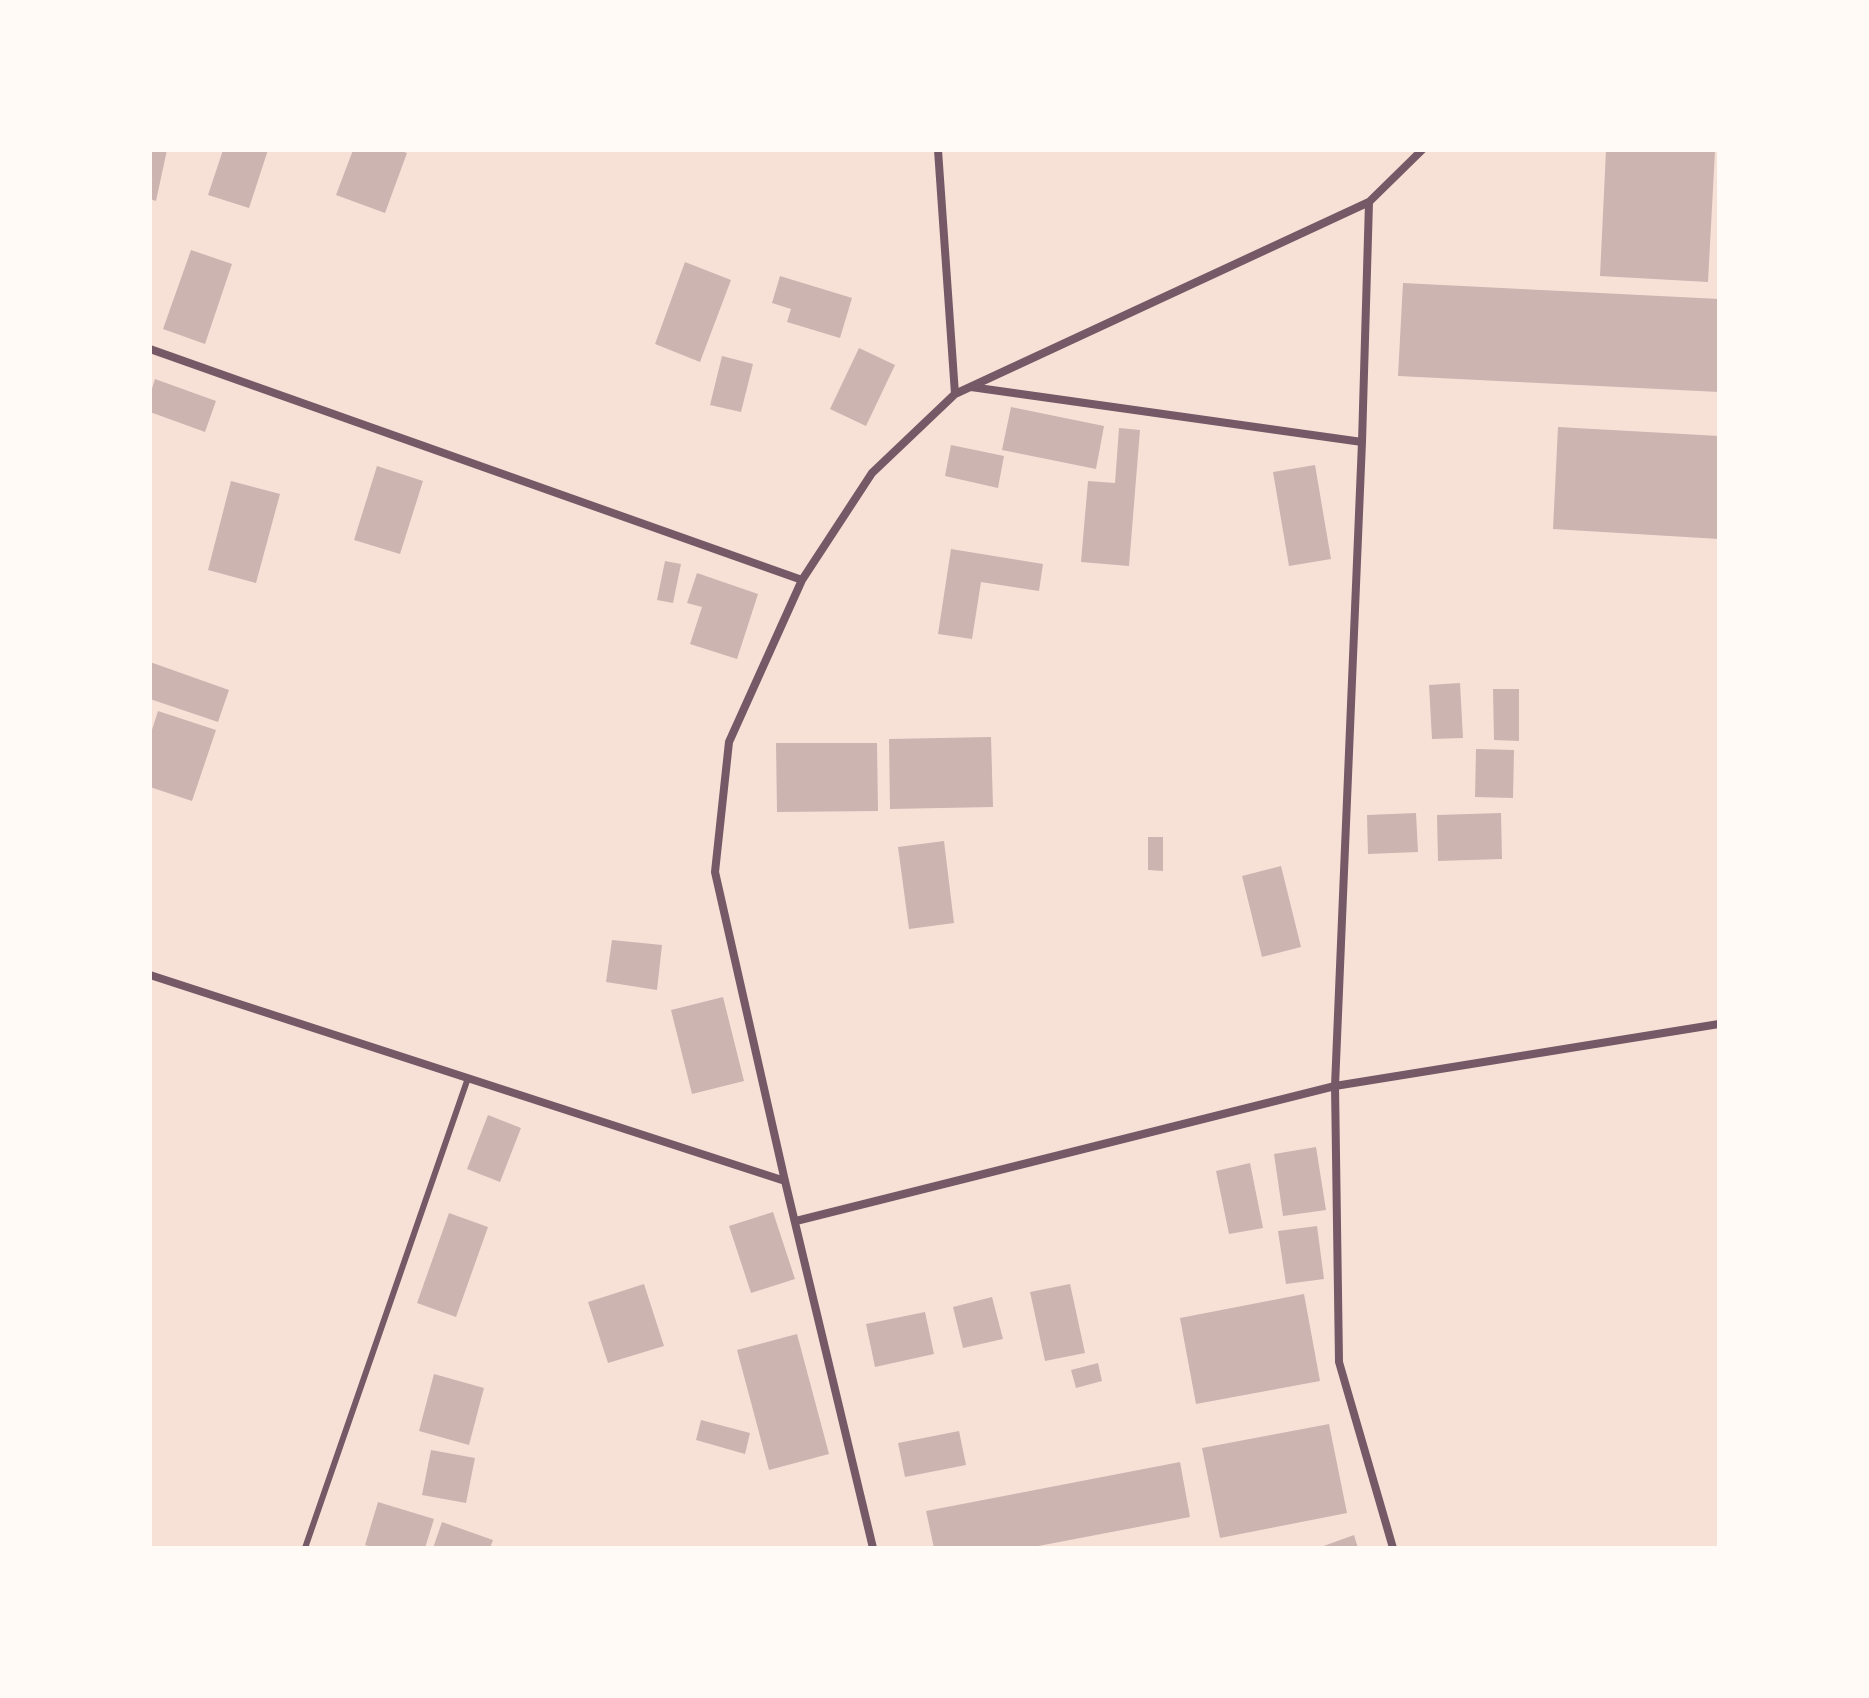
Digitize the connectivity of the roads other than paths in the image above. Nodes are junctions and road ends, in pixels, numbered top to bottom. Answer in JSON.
{"nodes":[{"id":1,"x":938,"y":150,"type":"edge"},
{"id":2,"x":1422,"y":150,"type":"edge"},
{"id":3,"x":1369,"y":202,"type":"junction"},
{"id":4,"x":150,"y":349,"type":"edge"},
{"id":5,"x":970,"y":387,"type":"junction"},
{"id":6,"x":955,"y":394,"type":"junction"},
{"id":7,"x":1362,"y":442,"type":"junction"},
{"id":8,"x":802,"y":580,"type":"junction"},
{"id":9,"x":150,"y":975,"type":"edge"},
{"id":10,"x":1719,"y":1024,"type":"edge"},
{"id":11,"x":468,"y":1078,"type":"junction"},
{"id":12,"x":1335,"y":1086,"type":"junction"},
{"id":13,"x":785,"y":1181,"type":"junction"},
{"id":14,"x":796,"y":1221,"type":"junction"},
{"id":15,"x":305,"y":1548,"type":"edge"},
{"id":16,"x":873,"y":1548,"type":"edge"},
{"id":17,"x":1393,"y":1548,"type":"edge"}],
"edges":[{"from":1,"to":6,"type":"street"},
{"from":2,"to":3,"type":"street"},
{"from":3,"to":5,"type":"street"},
{"from":3,"to":7,"type":"street"},
{"from":4,"to":8,"type":"street"},
{"from":5,"to":6,"type":"street"},
{"from":5,"to":7,"type":"street"},
{"from":6,"to":8,"type":"street"},
{"from":7,"to":12,"type":"street"},
{"from":8,"to":13,"type":"street"},
{"from":9,"to":11,"type":"street"},
{"from":10,"to":12,"type":"street"},
{"from":11,"to":13,"type":"street"},
{"from":11,"to":15,"type":"lane"},
{"from":12,"to":14,"type":"street"},
{"from":12,"to":17,"type":"street"},
{"from":13,"to":14,"type":"street"},
{"from":14,"to":16,"type":"street"}]}
